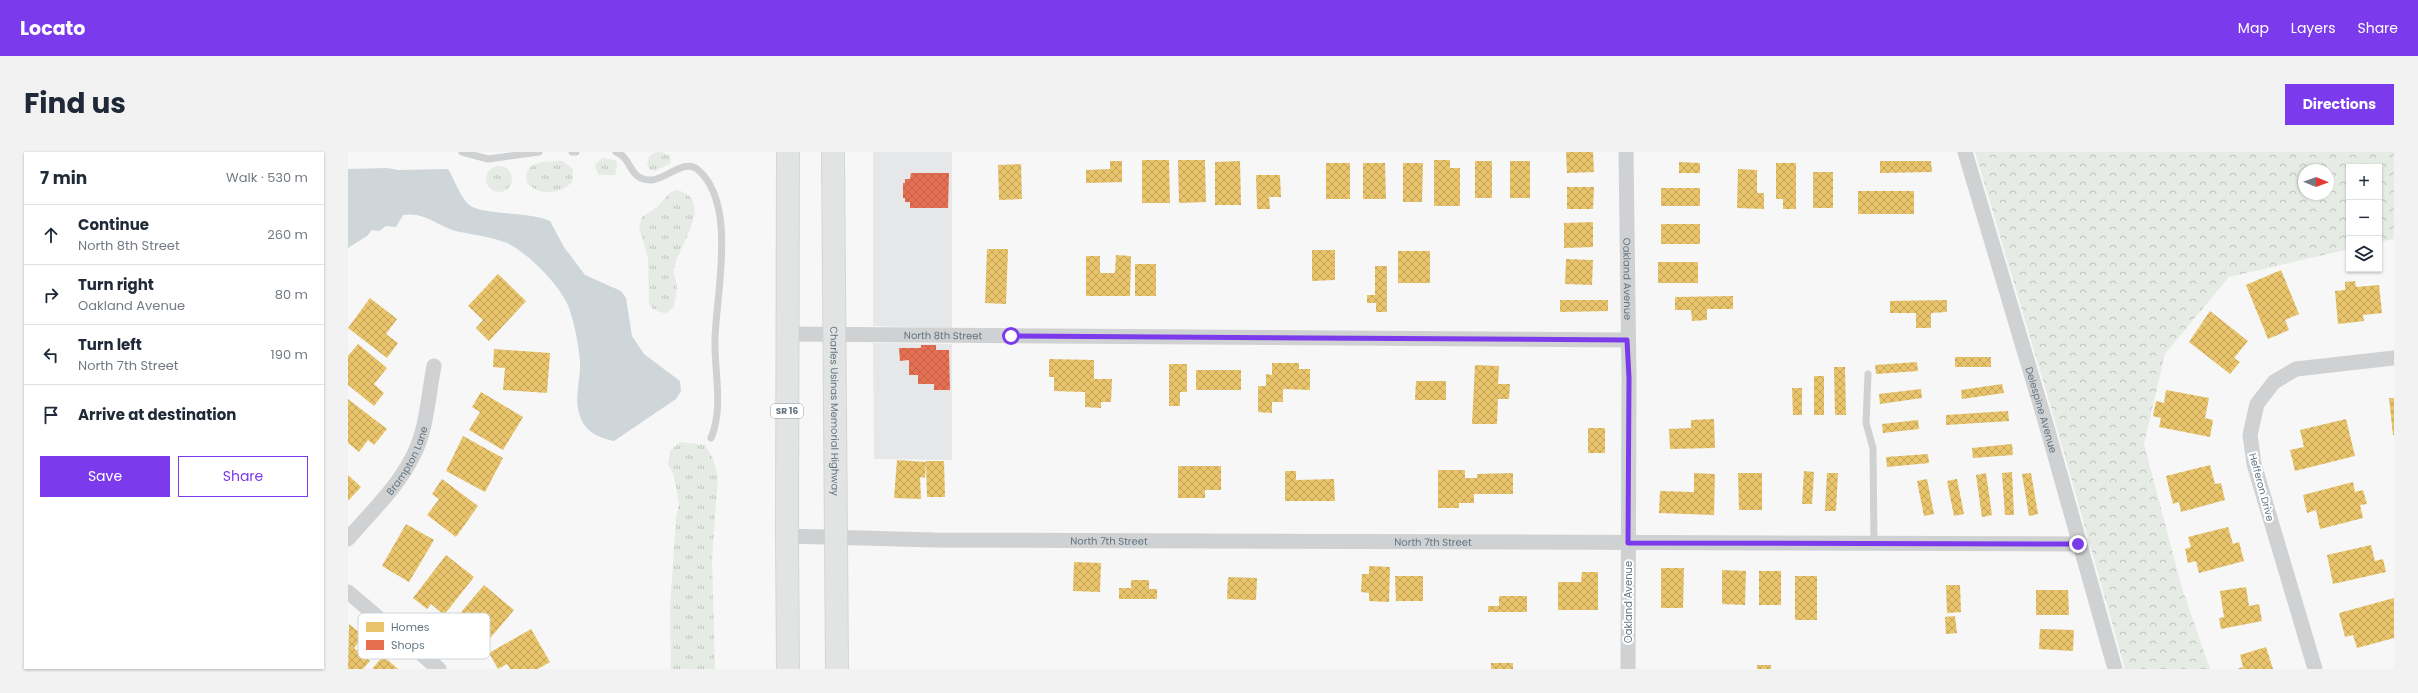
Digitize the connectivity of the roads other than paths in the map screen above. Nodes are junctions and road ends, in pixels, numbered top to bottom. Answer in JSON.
{"nodes":[{"id":1,"x":462,"y":152,"type":"edge"},
{"id":2,"x":539,"y":152,"type":"edge"},
{"id":3,"x":572,"y":152,"type":"edge"},
{"id":4,"x":576,"y":152,"type":"edge"},
{"id":5,"x":616,"y":152,"type":"edge"},
{"id":6,"x":788,"y":152,"type":"edge"},
{"id":7,"x":833,"y":152,"type":"edge"},
{"id":8,"x":1626,"y":152,"type":"edge"},
{"id":9,"x":1965,"y":152,"type":"edge"},
{"id":10,"x":787,"y":334,"type":"junction"},
{"id":11,"x":833,"y":334,"type":"junction"},
{"id":12,"x":1627,"y":340,"type":"junction"},
{"id":13,"x":2394,"y":358,"type":"edge"},
{"id":14,"x":434,"y":366,"type":"dead end"},
{"id":15,"x":1868,"y":374,"type":"dead end"},
{"id":16,"x":711,"y":438,"type":"dead end"},
{"id":17,"x":787,"y":536,"type":"junction"},
{"id":18,"x":835,"y":537,"type":"junction"},
{"id":19,"x":348,"y":538,"type":"edge"},
{"id":20,"x":1628,"y":543,"type":"junction"},
{"id":21,"x":1874,"y":543,"type":"junction"},
{"id":22,"x":2078,"y":544,"type":"junction"},
{"id":23,"x":348,"y":592,"type":"edge"},
{"id":24,"x":373,"y":613,"type":"edge"},
{"id":25,"x":427,"y":659,"type":"edge"},
{"id":26,"x":439,"y":669,"type":"edge"},
{"id":27,"x":788,"y":669,"type":"edge"},
{"id":28,"x":837,"y":669,"type":"edge"},
{"id":29,"x":1628,"y":669,"type":"edge"},
{"id":30,"x":2115,"y":669,"type":"edge"},
{"id":31,"x":2315,"y":669,"type":"edge"}],
"edges":[{"from":1,"to":2,"type":"lane"},
{"from":3,"to":4,"type":"lane"},
{"from":5,"to":16,"type":"lane"},
{"from":6,"to":10,"type":"highway","number":"SR 16"},
{"from":7,"to":11,"type":"highway","name":"Charles Usinas Memorial Highway"},
{"from":8,"to":12,"type":"street","name":"Oakland Avenue"},
{"from":9,"to":22,"type":"street","name":"Delespine Avenue"},
{"from":10,"to":11,"type":"street","name":"North 8th Street"},
{"from":10,"to":17,"type":"highway","number":"SR 16"},
{"from":11,"to":12,"type":"street","name":"North 8th Street"},
{"from":11,"to":18,"type":"highway","name":"Charles Usinas Memorial Highway"},
{"from":12,"to":20,"type":"street","name":"Oakland Avenue"},
{"from":13,"to":31,"type":"street","name":"Hefferon Drive"},
{"from":14,"to":19,"type":"street","name":"Brampton Lane"},
{"from":15,"to":21,"type":"lane"},
{"from":17,"to":18,"type":"street","name":"North 7th Street"},
{"from":17,"to":27,"type":"highway","number":"SR 16"},
{"from":18,"to":20,"type":"street","name":"North 7th Street"},
{"from":18,"to":28,"type":"highway","name":"Charles Usinas Memorial Highway"},
{"from":20,"to":21,"type":"street","name":"North 7th Street"},
{"from":20,"to":29,"type":"street","name":"Oakland Avenue"},
{"from":21,"to":22,"type":"street","name":"North 7th Street"},
{"from":22,"to":30,"type":"street","name":"Delespine Avenue"},
{"from":23,"to":24,"type":"street"},
{"from":25,"to":26,"type":"street"}]}
